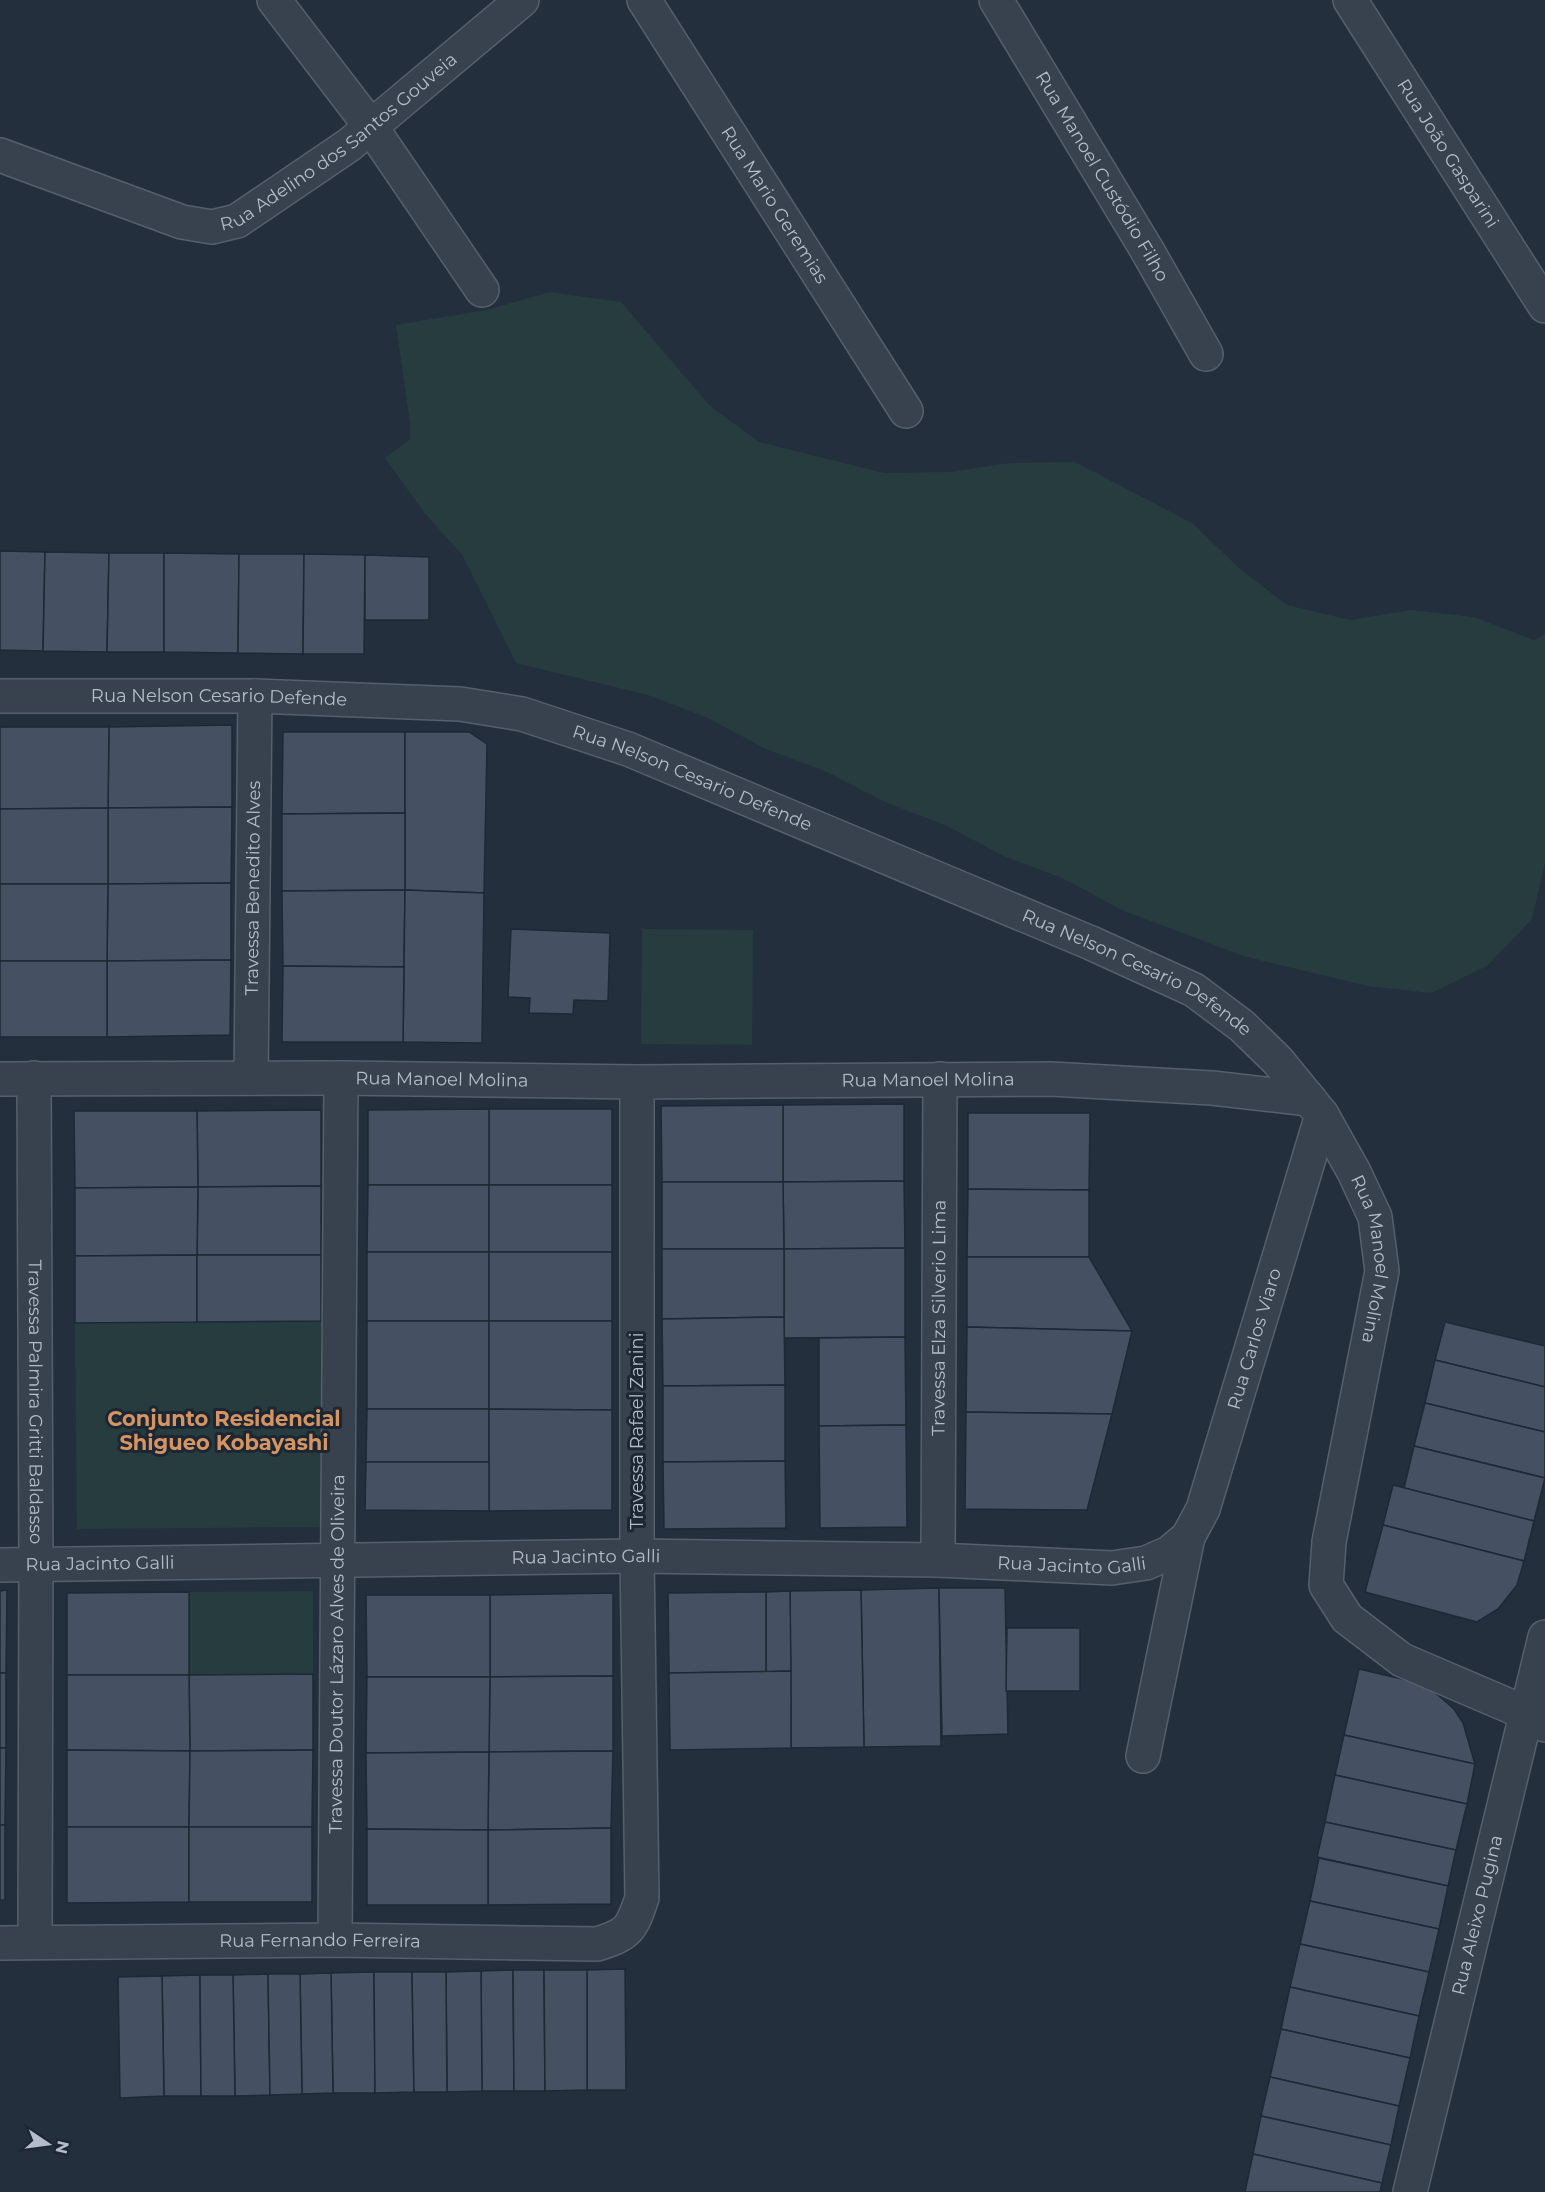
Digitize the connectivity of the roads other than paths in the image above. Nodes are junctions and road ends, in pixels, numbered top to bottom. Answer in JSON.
{"nodes":[{"id":1,"x":273,"y":0,"type":"edge"},
{"id":2,"x":522,"y":0,"type":"edge"},
{"id":3,"x":644,"y":0,"type":"edge"},
{"id":4,"x":996,"y":0,"type":"edge"},
{"id":5,"x":1350,"y":0,"type":"edge"},
{"id":6,"x":371,"y":127,"type":"junction"},
{"id":7,"x":0,"y":155,"type":"edge"},
{"id":8,"x":482,"y":290,"type":"dead end"},
{"id":9,"x":1545,"y":306,"type":"edge"},
{"id":10,"x":1206,"y":354,"type":"dead end"},
{"id":11,"x":906,"y":411,"type":"dead end"},
{"id":12,"x":0,"y":696,"type":"edge"},
{"id":13,"x":255,"y":696,"type":"junction"},
{"id":14,"x":0,"y":1078,"type":"edge"},
{"id":15,"x":34,"y":1078,"type":"junction"},
{"id":16,"x":251,"y":1078,"type":"junction"},
{"id":17,"x":341,"y":1078,"type":"junction"},
{"id":18,"x":940,"y":1079,"type":"junction"},
{"id":19,"x":637,"y":1082,"type":"junction"},
{"id":20,"x":1316,"y":1107,"type":"junction"},
{"id":21,"x":1179,"y":1545,"type":"junction"},
{"id":22,"x":637,"y":1556,"type":"junction"},
{"id":23,"x":337,"y":1560,"type":"junction"},
{"id":24,"x":939,"y":1560,"type":"junction"},
{"id":25,"x":0,"y":1564,"type":"edge"},
{"id":26,"x":36,"y":1565,"type":"junction"},
{"id":27,"x":1545,"y":1637,"type":"edge"},
{"id":28,"x":1536,"y":1719,"type":"edge"},
{"id":29,"x":1143,"y":1756,"type":"dead end"},
{"id":30,"x":633,"y":1924,"type":"joint"},
{"id":31,"x":335,"y":1940,"type":"junction"},
{"id":32,"x":35,"y":1942,"type":"junction"},
{"id":33,"x":0,"y":1943,"type":"edge"},
{"id":34,"x":1410,"y":2192,"type":"edge"}],
"edges":[{"from":1,"to":6,"type":"street"},
{"from":2,"to":6,"type":"street","name":"Rua Adelino dos Santos Gouveia"},
{"from":3,"to":11,"type":"street","name":"Rua Mario Geremias"},
{"from":4,"to":10,"type":"street","name":"Rua Manoel Custódio Filho"},
{"from":5,"to":9,"type":"street","name":"Rua João Gasparini"},
{"from":6,"to":7,"type":"street","name":"Rua Adelino dos Santos Gouveia"},
{"from":6,"to":8,"type":"street"},
{"from":12,"to":13,"type":"street","name":"Rua Nelson Cesario Defende"},
{"from":13,"to":16,"type":"street","name":"Travessa Benedito Alves"},
{"from":13,"to":20,"type":"street","name":"Rua Nelson Cesario Defende"},
{"from":14,"to":15,"type":"street","name":"Rua Manoel Molina"},
{"from":15,"to":16,"type":"street","name":"Rua Manoel Molina"},
{"from":15,"to":26,"type":"street","name":"Travessa Palmira Gritti Baldasso"},
{"from":16,"to":17,"type":"street","name":"Rua Manoel Molina"},
{"from":17,"to":19,"type":"street","name":"Rua Manoel Molina"},
{"from":17,"to":23,"type":"street","name":"Travessa Doutor Lázaro Alves de Oliveira"},
{"from":18,"to":19,"type":"street","name":"Rua Manoel Molina"},
{"from":18,"to":20,"type":"street","name":"Rua Manoel Molina"},
{"from":18,"to":24,"type":"street","name":"Travessa Elza Silverio Lima"},
{"from":19,"to":22,"type":"street","name":"Travessa Rafael Zanini"},
{"from":20,"to":21,"type":"street","name":"Rua Carlos Viaro"},
{"from":20,"to":28,"type":"street","name":"Rua Manoel Molina"},
{"from":21,"to":24,"type":"street","name":"Rua Jacinto Galli"},
{"from":21,"to":29,"type":"street","name":"Rua Carlos Viaro"},
{"from":22,"to":23,"type":"street","name":"Rua Jacinto Galli"},
{"from":22,"to":24,"type":"street","name":"Rua Jacinto Galli"},
{"from":22,"to":30,"type":"street","name":"Travessa Rafael Zanini"},
{"from":23,"to":26,"type":"street","name":"Rua Jacinto Galli"},
{"from":23,"to":31,"type":"street","name":"Travessa Doutor Lázaro Alves de Oliveira"},
{"from":25,"to":26,"type":"street","name":"Rua Jacinto Galli"},
{"from":26,"to":32,"type":"street","name":"Travessa Palmira Gritti Baldasso"},
{"from":27,"to":28,"type":"street","name":"Rua Aleixo Pugina"},
{"from":28,"to":34,"type":"street","name":"Rua Aleixo Pugina"},
{"from":30,"to":31,"type":"street","name":"Rua Fernando Ferreira"},
{"from":31,"to":32,"type":"street","name":"Rua Fernando Ferreira"},
{"from":32,"to":33,"type":"street","name":"Rua Fernando Ferreira"}]}
